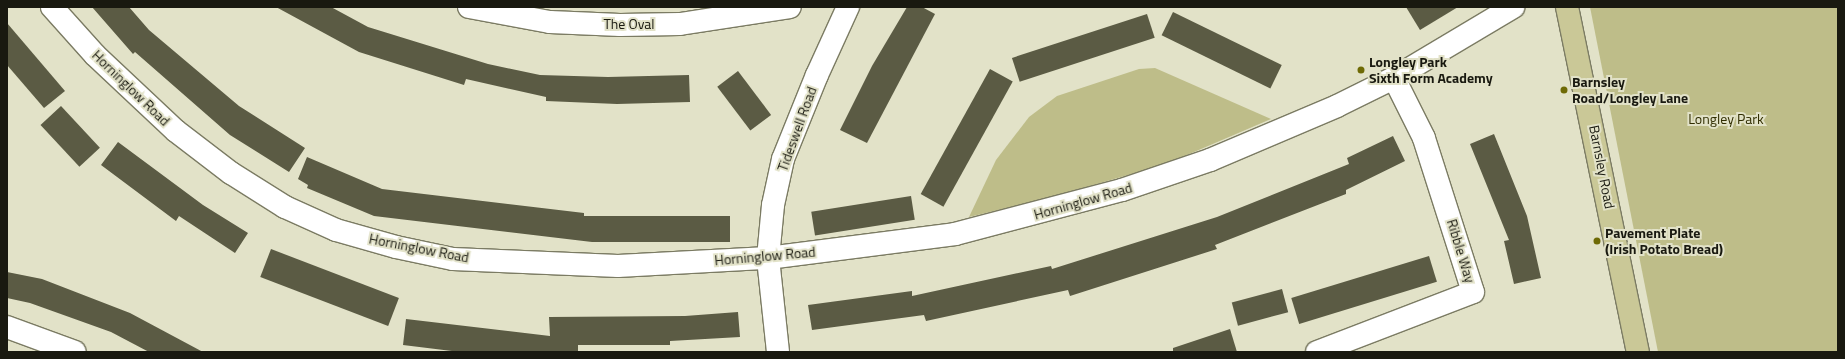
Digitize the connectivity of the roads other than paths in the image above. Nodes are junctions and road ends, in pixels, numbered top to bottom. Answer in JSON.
{"nodes":[{"id":1,"x":52,"y":7,"type":"edge"},
{"id":2,"x":469,"y":7,"type":"edge"},
{"id":3,"x":790,"y":7,"type":"edge"},
{"id":4,"x":848,"y":7,"type":"edge"},
{"id":5,"x":1513,"y":7,"type":"edge"},
{"id":6,"x":1567,"y":7,"type":"edge"},
{"id":7,"x":1394,"y":78,"type":"junction"},
{"id":8,"x":768,"y":258,"type":"junction"},
{"id":9,"x":7,"y":327,"type":"edge"},
{"id":10,"x":75,"y":352,"type":"edge"},
{"id":11,"x":778,"y":352,"type":"edge"},
{"id":12,"x":1317,"y":352,"type":"edge"},
{"id":13,"x":1638,"y":352,"type":"edge"}],
"edges":[{"from":1,"to":8,"type":"street","name":"Horninglow Road"},
{"from":2,"to":3,"type":"street","name":"The Oval"},
{"from":4,"to":8,"type":"street","name":"Tideswell Road"},
{"from":5,"to":7,"type":"street","name":"Horninglow Road"},
{"from":6,"to":13,"type":"main road","name":"Barnsley Road"},
{"from":7,"to":8,"type":"street","name":"Horninglow Road"},
{"from":7,"to":12,"type":"street","name":"Ribble Way"},
{"from":8,"to":11,"type":"street","name":"Tideswell Road"},
{"from":9,"to":10,"type":"street"}]}
